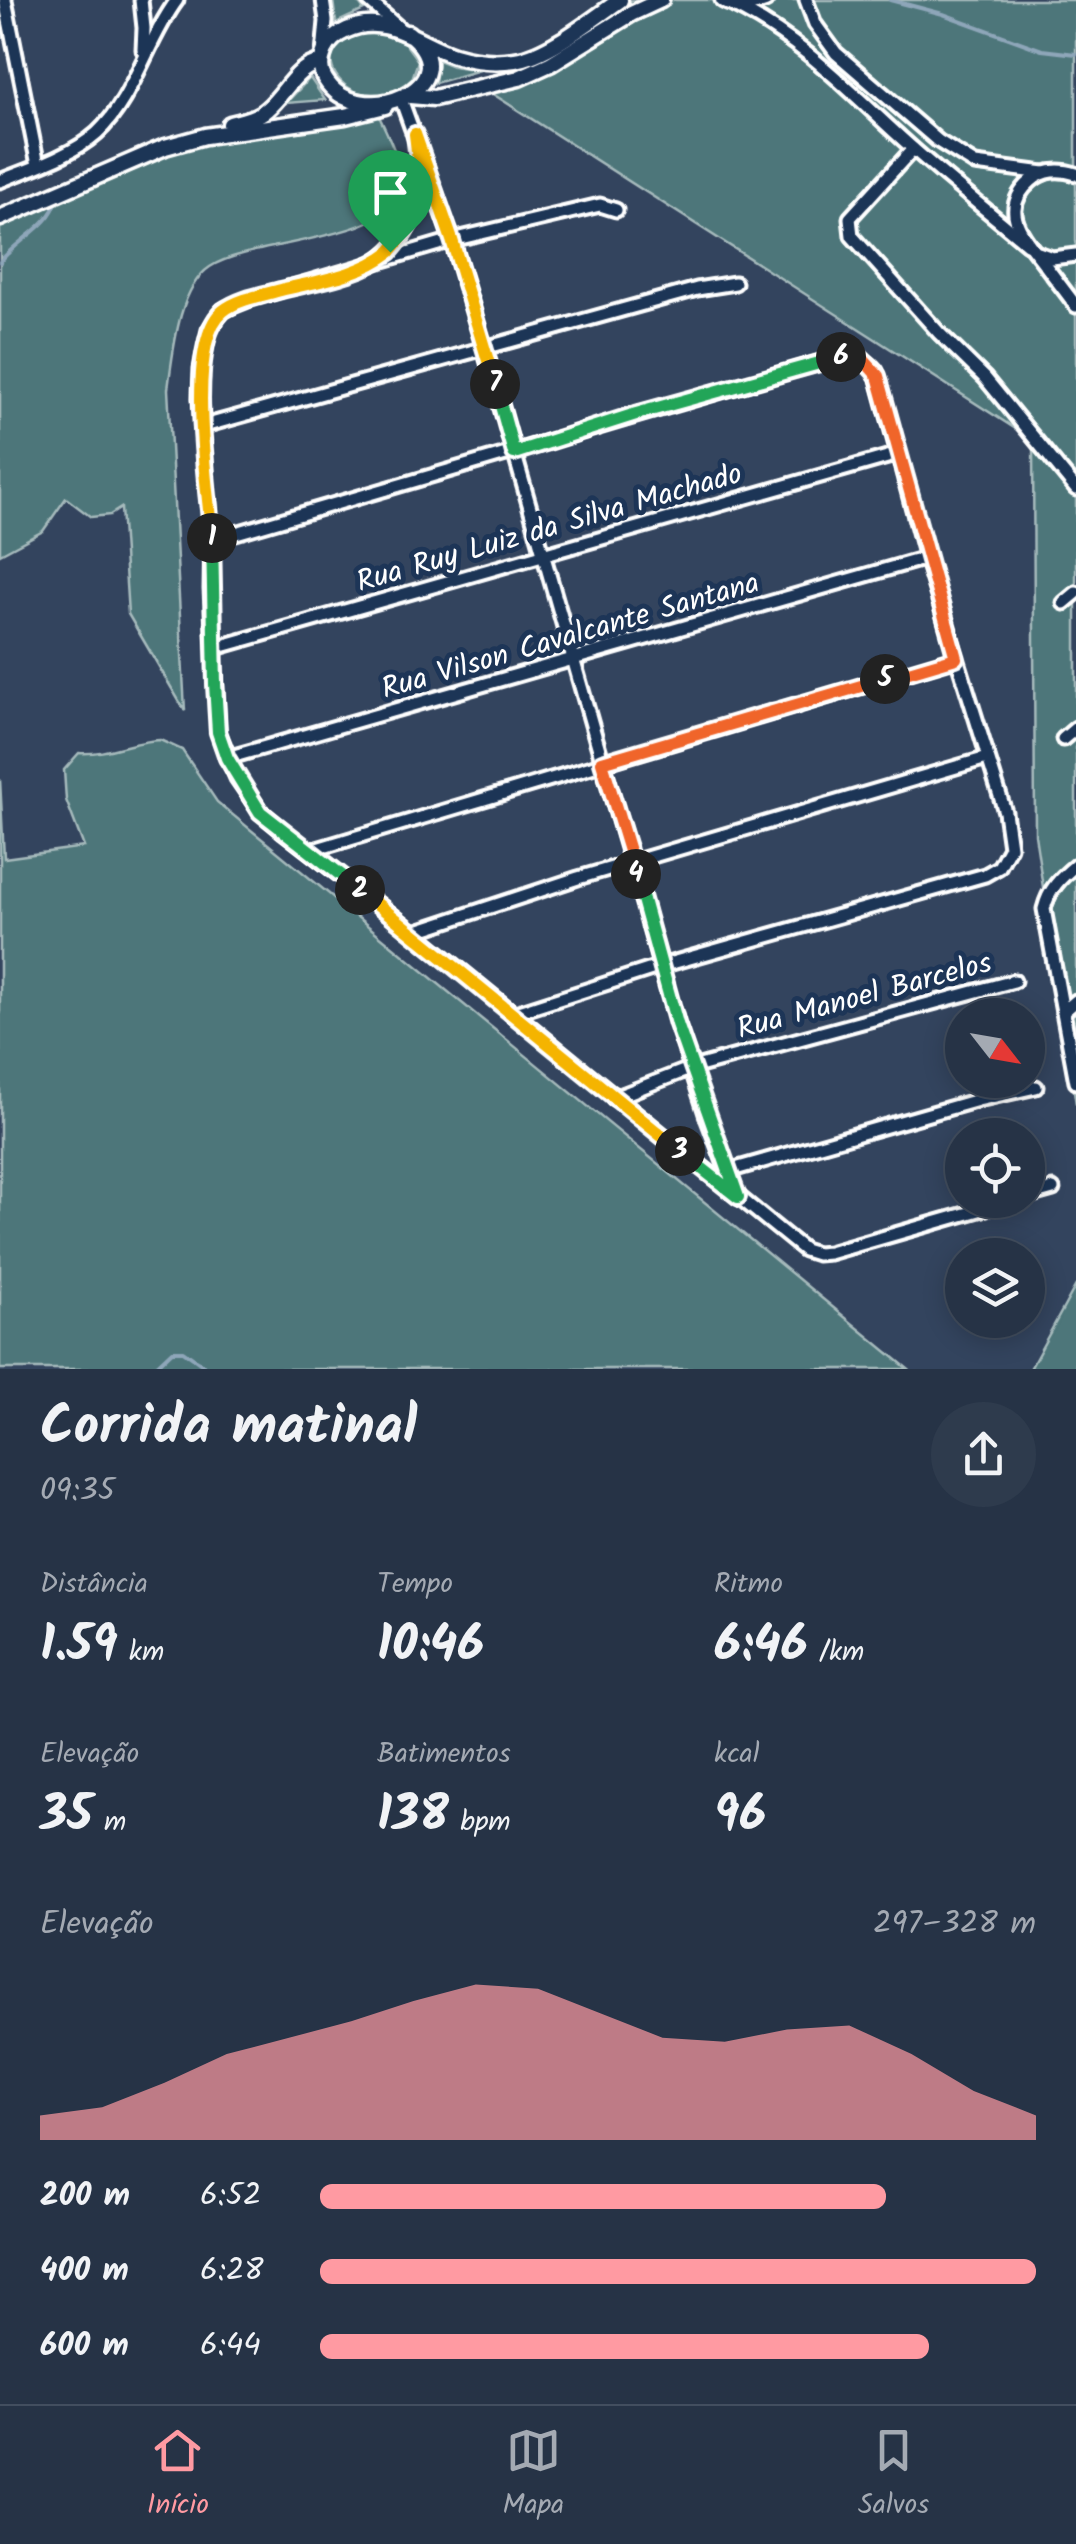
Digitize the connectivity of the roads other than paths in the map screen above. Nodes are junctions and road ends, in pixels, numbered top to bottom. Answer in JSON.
{"nodes":[{"id":1,"x":5,"y":0,"type":"edge"},
{"id":2,"x":141,"y":0,"type":"edge"},
{"id":3,"x":177,"y":0,"type":"edge"},
{"id":4,"x":323,"y":0,"type":"edge"},
{"id":5,"x":368,"y":0,"type":"edge"},
{"id":6,"x":620,"y":0,"type":"edge"},
{"id":7,"x":661,"y":0,"type":"edge"},
{"id":8,"x":713,"y":0,"type":"edge"},
{"id":9,"x":765,"y":0,"type":"edge"},
{"id":10,"x":806,"y":0,"type":"edge"},
{"id":11,"x":727,"y":2,"type":"edge"},
{"id":12,"x":405,"y":32,"type":"junction"},
{"id":13,"x":322,"y":58,"type":"junction"},
{"id":14,"x":140,"y":65,"type":"junction"},
{"id":15,"x":402,"y":99,"type":"junction"},
{"id":16,"x":415,"y":134,"type":"junction"},
{"id":17,"x":205,"y":136,"type":"junction"},
{"id":18,"x":913,"y":148,"type":"junction"},
{"id":19,"x":38,"y":165,"type":"junction"},
{"id":20,"x":1044,"y":173,"type":"junction"},
{"id":21,"x":1076,"y":174,"type":"edge"},
{"id":22,"x":0,"y":181,"type":"edge"},
{"id":23,"x":616,"y":210,"type":"dead end"},
{"id":24,"x":0,"y":218,"type":"edge"},
{"id":25,"x":452,"y":240,"type":"junction"},
{"id":26,"x":1031,"y":248,"type":"junction"},
{"id":27,"x":1076,"y":254,"type":"edge"},
{"id":28,"x":371,"y":266,"type":"junction"},
{"id":29,"x":735,"y":282,"type":"dead end"},
{"id":30,"x":1076,"y":306,"type":"edge"},
{"id":31,"x":485,"y":350,"type":"junction"},
{"id":32,"x":204,"y":426,"type":"junction"},
{"id":33,"x":514,"y":453,"type":"junction"},
{"id":34,"x":898,"y":454,"type":"junction"},
{"id":35,"x":1076,"y":489,"type":"edge"},
{"id":36,"x":212,"y":540,"type":"junction"},
{"id":37,"x":544,"y":554,"type":"junction"},
{"id":38,"x":926,"y":558,"type":"junction"},
{"id":39,"x":1076,"y":593,"type":"edge"},
{"id":40,"x":1064,"y":603,"type":"dead end"},
{"id":41,"x":214,"y":648,"type":"junction"},
{"id":42,"x":956,"y":658,"type":"junction"},
{"id":43,"x":573,"y":659,"type":"junction"},
{"id":44,"x":1076,"y":728,"type":"edge"},
{"id":45,"x":1063,"y":739,"type":"dead end"},
{"id":46,"x":227,"y":758,"type":"junction"},
{"id":47,"x":987,"y":758,"type":"junction"},
{"id":48,"x":602,"y":762,"type":"junction"},
{"id":49,"x":310,"y":850,"type":"junction"},
{"id":50,"x":632,"y":862,"type":"junction"},
{"id":51,"x":1076,"y":865,"type":"edge"},
{"id":52,"x":414,"y":932,"type":"junction"},
{"id":53,"x":662,"y":966,"type":"junction"},
{"id":54,"x":1014,"y":981,"type":"dead end"},
{"id":55,"x":1076,"y":1001,"type":"edge"},
{"id":56,"x":1063,"y":1012,"type":"junction"},
{"id":57,"x":512,"y":1014,"type":"junction"},
{"id":58,"x":692,"y":1068,"type":"junction"},
{"id":59,"x":1076,"y":1082,"type":"edge"},
{"id":60,"x":614,"y":1098,"type":"junction"},
{"id":61,"x":987,"y":1098,"type":"edge"},
{"id":62,"x":728,"y":1170,"type":"junction"},
{"id":63,"x":1053,"y":1189,"type":"dead end"},
{"id":64,"x":1045,"y":1191,"type":"edge"},
{"id":65,"x":738,"y":1197,"type":"junction"},
{"id":66,"x":948,"y":1218,"type":"edge"}],
"edges":[{"from":1,"to":19,"type":"street"},
{"from":2,"to":14,"type":"street"},
{"from":3,"to":14,"type":"street"},
{"from":4,"to":13,"type":"street"},
{"from":5,"to":12,"type":"street"},
{"from":6,"to":12,"type":"street"},
{"from":7,"to":15,"type":"street"},
{"from":8,"to":11,"type":"street"},
{"from":9,"to":11,"type":"street"},
{"from":10,"to":20,"type":"street"},
{"from":11,"to":18,"type":"street"},
{"from":12,"to":13,"type":"street"},
{"from":12,"to":15,"type":"street"},
{"from":13,"to":15,"type":"street"},
{"from":13,"to":17,"type":"street"},
{"from":14,"to":19,"type":"street"},
{"from":15,"to":16,"type":"street"},
{"from":15,"to":17,"type":"street"},
{"from":16,"to":25,"type":"street"},
{"from":16,"to":28,"type":"street"},
{"from":17,"to":24,"type":"street"},
{"from":18,"to":26,"type":"street"},
{"from":18,"to":35,"type":"street"},
{"from":19,"to":22,"type":"street"},
{"from":20,"to":21,"type":"street"},
{"from":20,"to":26,"type":"street"},
{"from":23,"to":25,"type":"street"},
{"from":25,"to":28,"type":"street"},
{"from":25,"to":31,"type":"street"},
{"from":26,"to":27,"type":"street"},
{"from":26,"to":30,"type":"street"},
{"from":28,"to":32,"type":"street"},
{"from":29,"to":31,"type":"street"},
{"from":31,"to":32,"type":"street"},
{"from":31,"to":33,"type":"street"},
{"from":32,"to":36,"type":"street"},
{"from":33,"to":34,"type":"street"},
{"from":33,"to":36,"type":"street"},
{"from":33,"to":37,"type":"street"},
{"from":34,"to":37,"type":"street","name":"Rua Ruy Luiz da Silva Machado"},
{"from":34,"to":38,"type":"street"},
{"from":36,"to":41,"type":"street"},
{"from":37,"to":41,"type":"street","name":"Rua Ruy Luiz da Silva Machado"},
{"from":37,"to":43,"type":"street"},
{"from":38,"to":42,"type":"street"},
{"from":38,"to":43,"type":"street","name":"Rua Vilson Cavalcante Santana"},
{"from":39,"to":40,"type":"street"},
{"from":41,"to":46,"type":"street"},
{"from":42,"to":47,"type":"street"},
{"from":42,"to":48,"type":"street"},
{"from":43,"to":46,"type":"street","name":"Rua Vilson Cavalcante Santana"},
{"from":43,"to":48,"type":"street"},
{"from":44,"to":45,"type":"street"},
{"from":46,"to":49,"type":"street"},
{"from":47,"to":50,"type":"street"},
{"from":47,"to":53,"type":"street"},
{"from":48,"to":49,"type":"street"},
{"from":48,"to":50,"type":"street"},
{"from":49,"to":52,"type":"street"},
{"from":50,"to":52,"type":"street"},
{"from":50,"to":53,"type":"street"},
{"from":51,"to":56,"type":"street"},
{"from":52,"to":57,"type":"street"},
{"from":53,"to":57,"type":"street"},
{"from":53,"to":58,"type":"street"},
{"from":54,"to":58,"type":"street","name":"Rua Manoel Barcelos"},
{"from":55,"to":56,"type":"street"},
{"from":56,"to":59,"type":"street"},
{"from":57,"to":60,"type":"street"},
{"from":58,"to":60,"type":"street","name":"Rua Manoel Barcelos"},
{"from":58,"to":62,"type":"street"},
{"from":60,"to":65,"type":"street"},
{"from":61,"to":62,"type":"street"},
{"from":62,"to":65,"type":"street"},
{"from":63,"to":64,"type":"street"},
{"from":65,"to":66,"type":"street"}]}
